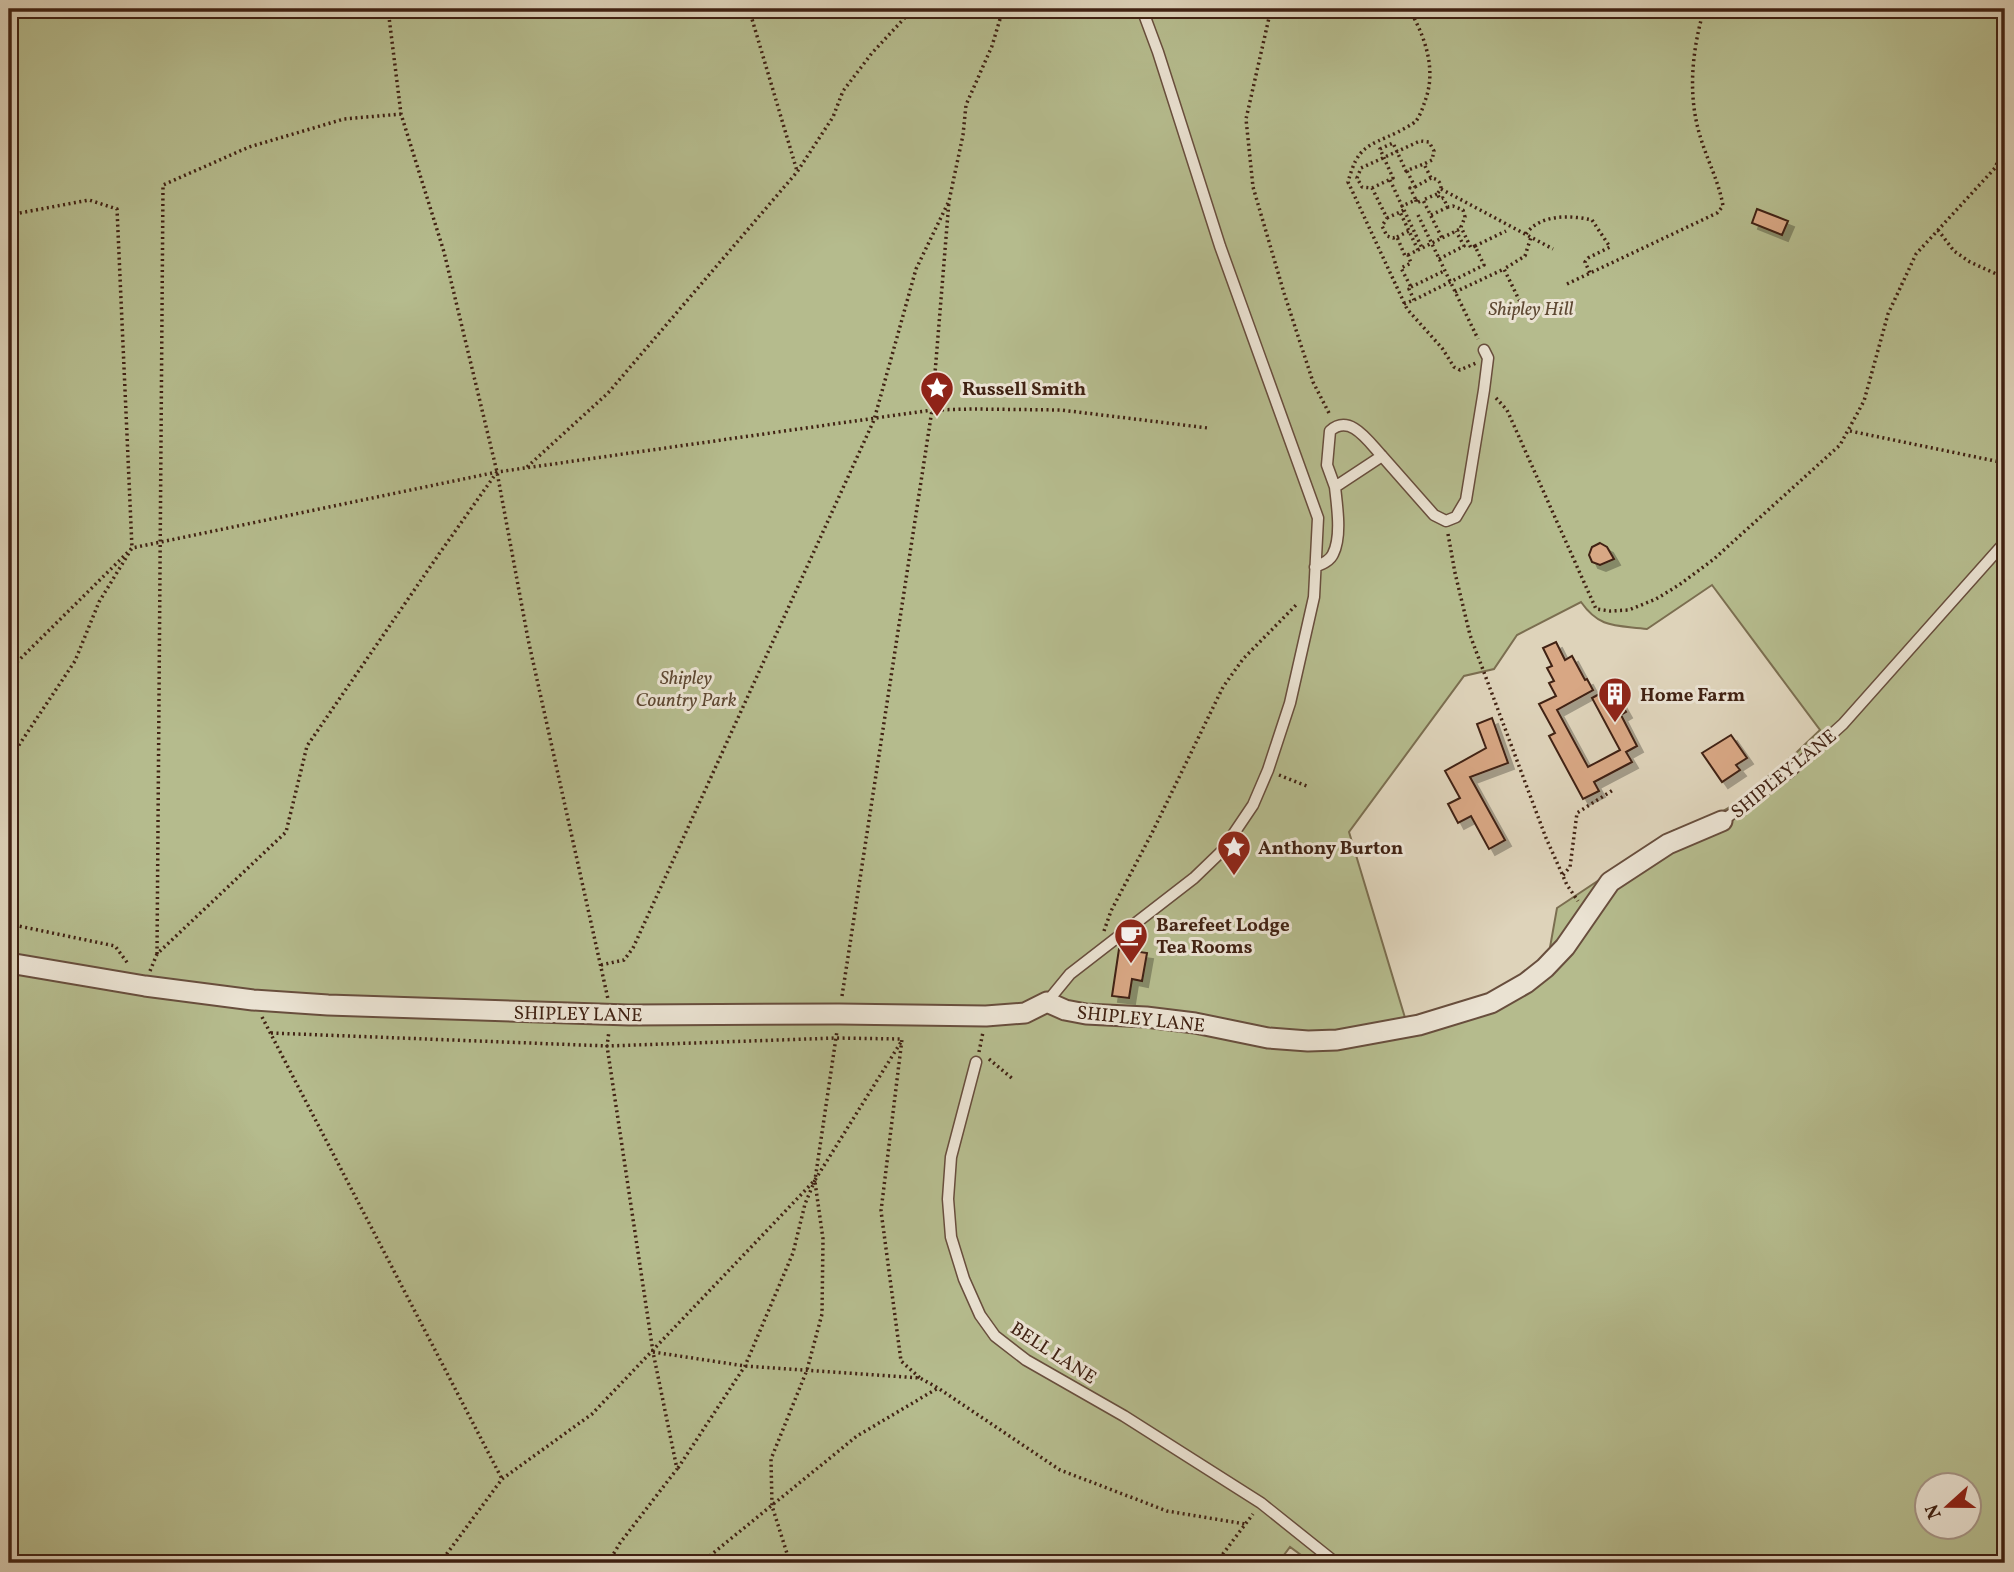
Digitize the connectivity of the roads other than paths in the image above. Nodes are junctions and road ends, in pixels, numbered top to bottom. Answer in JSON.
{"nodes":[{"id":1,"x":1142,"y":9,"type":"edge"},
{"id":2,"x":1486,"y":354,"type":"road end"},
{"id":3,"x":1382,"y":456,"type":"junction"},
{"id":4,"x":1335,"y":487,"type":"junction"},
{"id":5,"x":2005,"y":542,"type":"edge"},
{"id":6,"x":1315,"y":568,"type":"junction"},
{"id":7,"x":1722,"y":821,"type":"joint"},
{"id":8,"x":9,"y":963,"type":"edge"},
{"id":9,"x":1046,"y":1002,"type":"junction"},
{"id":10,"x":976,"y":1062,"type":"road end"},
{"id":11,"x":1336,"y":1563,"type":"edge"}],
"edges":[{"from":1,"to":6,"type":"lane"},
{"from":2,"to":3,"type":"lane"},
{"from":3,"to":4,"type":"lane"},
{"from":3,"to":4,"type":"lane"},
{"from":4,"to":6,"type":"lane"},
{"from":5,"to":7,"type":"lane","name":"SHIPLEY LANE"},
{"from":6,"to":9,"type":"lane"},
{"from":7,"to":9,"type":"street","name":"SHIPLEY LANE"},
{"from":8,"to":9,"type":"street","name":"SHIPLEY LANE"},
{"from":10,"to":11,"type":"lane","name":"BELL LANE"}]}
